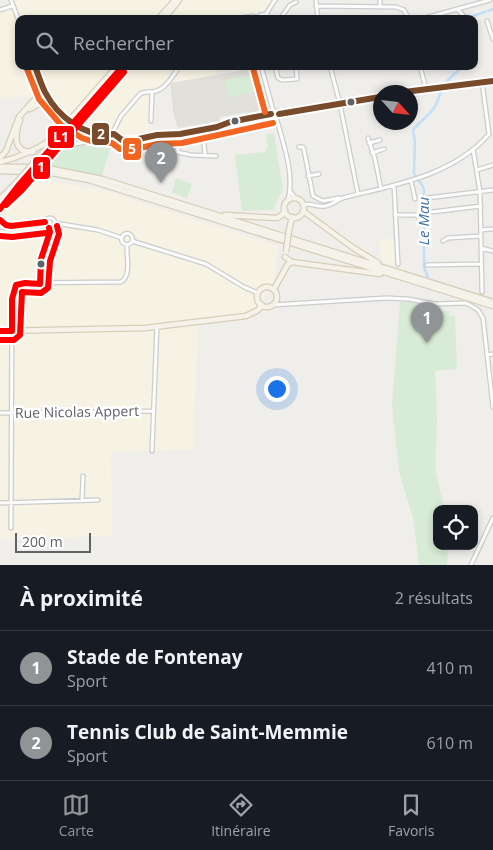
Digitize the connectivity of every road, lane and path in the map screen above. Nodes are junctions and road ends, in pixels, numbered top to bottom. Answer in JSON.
{"nodes":[{"id":1,"x":11,"y":0,"type":"edge"},
{"id":2,"x":175,"y":0,"type":"edge"},
{"id":3,"x":179,"y":0,"type":"edge"},
{"id":4,"x":276,"y":0,"type":"edge"},
{"id":5,"x":316,"y":0,"type":"edge"},
{"id":6,"x":378,"y":0,"type":"edge"},
{"id":7,"x":490,"y":0,"type":"edge"},
{"id":8,"x":296,"y":2,"type":"dead end"},
{"id":9,"x":12,"y":6,"type":"junction"},
{"id":10,"x":316,"y":6,"type":"junction"},
{"id":11,"x":378,"y":6,"type":"junction"},
{"id":12,"x":457,"y":9,"type":"junction"},
{"id":13,"x":0,"y":10,"type":"edge"},
{"id":14,"x":266,"y":14,"type":"joint"},
{"id":15,"x":438,"y":14,"type":"joint"},
{"id":16,"x":16,"y":15,"type":"edge"},
{"id":17,"x":162,"y":15,"type":"edge"},
{"id":18,"x":167,"y":15,"type":"edge"},
{"id":19,"x":260,"y":15,"type":"edge"},
{"id":20,"x":283,"y":15,"type":"edge"},
{"id":21,"x":317,"y":15,"type":"edge"},
{"id":22,"x":408,"y":15,"type":"edge"},
{"id":23,"x":435,"y":15,"type":"edge"},
{"id":24,"x":463,"y":15,"type":"edge"},
{"id":25,"x":488,"y":21,"type":"dead end"},
{"id":26,"x":492,"y":33,"type":"edge"},
{"id":27,"x":493,"y":39,"type":"edge"},
{"id":28,"x":37,"y":70,"type":"edge"},
{"id":29,"x":114,"y":70,"type":"edge"},
{"id":30,"x":119,"y":70,"type":"edge"},
{"id":31,"x":176,"y":70,"type":"edge"},
{"id":32,"x":262,"y":70,"type":"edge"},
{"id":33,"x":276,"y":70,"type":"edge"},
{"id":34,"x":296,"y":70,"type":"edge"},
{"id":35,"x":331,"y":70,"type":"edge"},
{"id":36,"x":421,"y":70,"type":"edge"},
{"id":37,"x":493,"y":81,"type":"edge"},
{"id":38,"x":482,"y":82,"type":"junction"},
{"id":39,"x":44,"y":89,"type":"junction"},
{"id":40,"x":426,"y":89,"type":"junction"},
{"id":41,"x":418,"y":90,"type":"edge"},
{"id":42,"x":152,"y":92,"type":"junction"},
{"id":43,"x":47,"y":95,"type":"junction"},
{"id":44,"x":39,"y":97,"type":"junction"},
{"id":45,"x":373,"y":98,"type":"edge"},
{"id":46,"x":340,"y":104,"type":"junction"},
{"id":47,"x":36,"y":105,"type":"junction"},
{"id":48,"x":56,"y":108,"type":"junction"},
{"id":49,"x":272,"y":112,"type":"junction"},
{"id":50,"x":77,"y":115,"type":"junction"},
{"id":51,"x":277,"y":116,"type":"junction"},
{"id":52,"x":151,"y":121,"type":"dead end"},
{"id":53,"x":68,"y":126,"type":"junction"},
{"id":54,"x":116,"y":127,"type":"junction"},
{"id":55,"x":203,"y":130,"type":"junction"},
{"id":56,"x":86,"y":131,"type":"junction"},
{"id":57,"x":491,"y":133,"type":"edge"},
{"id":58,"x":176,"y":134,"type":"junction"},
{"id":59,"x":111,"y":135,"type":"junction"},
{"id":60,"x":97,"y":136,"type":"junction"},
{"id":61,"x":117,"y":136,"type":"junction"},
{"id":62,"x":55,"y":137,"type":"junction"},
{"id":63,"x":368,"y":138,"type":"dead end"},
{"id":64,"x":122,"y":140,"type":"junction"},
{"id":65,"x":380,"y":140,"type":"dead end"},
{"id":66,"x":110,"y":141,"type":"junction"},
{"id":67,"x":117,"y":142,"type":"junction"},
{"id":68,"x":369,"y":143,"type":"junction"},
{"id":69,"x":299,"y":147,"type":"dead end"},
{"id":70,"x":473,"y":148,"type":"junction"},
{"id":71,"x":384,"y":149,"type":"dead end"},
{"id":72,"x":33,"y":152,"type":"junction"},
{"id":73,"x":47,"y":152,"type":"junction"},
{"id":74,"x":178,"y":152,"type":"junction"},
{"id":75,"x":372,"y":153,"type":"junction"},
{"id":76,"x":205,"y":155,"type":"junction"},
{"id":77,"x":216,"y":156,"type":"dead end"},
{"id":78,"x":0,"y":158,"type":"edge"},
{"id":79,"x":40,"y":158,"type":"junction"},
{"id":80,"x":0,"y":162,"type":"edge"},
{"id":81,"x":153,"y":165,"type":"dead end"},
{"id":82,"x":493,"y":166,"type":"edge"},
{"id":83,"x":0,"y":167,"type":"edge"},
{"id":84,"x":477,"y":170,"type":"junction"},
{"id":85,"x":0,"y":171,"type":"edge"},
{"id":86,"x":319,"y":174,"type":"dead end"},
{"id":87,"x":308,"y":176,"type":"junction"},
{"id":88,"x":412,"y":180,"type":"junction"},
{"id":89,"x":16,"y":185,"type":"junction"},
{"id":90,"x":394,"y":185,"type":"junction"},
{"id":91,"x":380,"y":189,"type":"junction"},
{"id":92,"x":493,"y":190,"type":"edge"},
{"id":93,"x":291,"y":192,"type":"junction"},
{"id":94,"x":480,"y":192,"type":"junction"},
{"id":95,"x":358,"y":194,"type":"junction"},
{"id":96,"x":295,"y":198,"type":"junction"},
{"id":97,"x":342,"y":198,"type":"junction"},
{"id":98,"x":426,"y":198,"type":"dead end"},
{"id":99,"x":0,"y":199,"type":"edge"},
{"id":100,"x":415,"y":199,"type":"dead end"},
{"id":101,"x":288,"y":200,"type":"junction"},
{"id":102,"x":303,"y":205,"type":"junction"},
{"id":103,"x":481,"y":206,"type":"junction"},
{"id":104,"x":0,"y":209,"type":"edge"},
{"id":105,"x":285,"y":210,"type":"junction"},
{"id":106,"x":303,"y":212,"type":"junction"},
{"id":107,"x":432,"y":212,"type":"dead end"},
{"id":108,"x":214,"y":214,"type":"junction"},
{"id":109,"x":396,"y":215,"type":"junction"},
{"id":110,"x":417,"y":215,"type":"dead end"},
{"id":111,"x":292,"y":217,"type":"junction"},
{"id":112,"x":0,"y":220,"type":"edge"},
{"id":113,"x":45,"y":223,"type":"junction"},
{"id":114,"x":54,"y":223,"type":"junction"},
{"id":115,"x":0,"y":226,"type":"edge"},
{"id":116,"x":49,"y":228,"type":"junction"},
{"id":117,"x":492,"y":228,"type":"edge"},
{"id":118,"x":481,"y":230,"type":"junction"},
{"id":119,"x":481,"y":236,"type":"junction"},
{"id":120,"x":122,"y":238,"type":"junction"},
{"id":121,"x":132,"y":241,"type":"junction"},
{"id":122,"x":443,"y":241,"type":"dead end"},
{"id":123,"x":127,"y":245,"type":"junction"},
{"id":124,"x":480,"y":248,"type":"junction"},
{"id":125,"x":493,"y":251,"type":"edge"},
{"id":126,"x":286,"y":255,"type":"junction"},
{"id":127,"x":292,"y":262,"type":"junction"},
{"id":128,"x":398,"y":264,"type":"dead end"},
{"id":129,"x":480,"y":264,"type":"junction"},
{"id":130,"x":427,"y":265,"type":"dead end"},
{"id":131,"x":385,"y":268,"type":"junction"},
{"id":132,"x":282,"y":273,"type":"junction"},
{"id":133,"x":403,"y":278,"type":"junction"},
{"id":134,"x":40,"y":284,"type":"junction"},
{"id":135,"x":274,"y":289,"type":"junction"},
{"id":136,"x":482,"y":292,"type":"dead end"},
{"id":137,"x":258,"y":293,"type":"junction"},
{"id":138,"x":276,"y":300,"type":"junction"},
{"id":139,"x":493,"y":302,"type":"edge"},
{"id":140,"x":262,"y":305,"type":"junction"},
{"id":141,"x":272,"y":305,"type":"junction"},
{"id":142,"x":280,"y":305,"type":"junction"},
{"id":143,"x":493,"y":306,"type":"edge"},
{"id":144,"x":157,"y":326,"type":"junction"},
{"id":145,"x":0,"y":331,"type":"edge"},
{"id":146,"x":12,"y":331,"type":"junction"},
{"id":147,"x":487,"y":354,"type":"junction"},
{"id":148,"x":493,"y":354,"type":"edge"},
{"id":149,"x":493,"y":407,"type":"edge"},
{"id":150,"x":153,"y":411,"type":"junction"},
{"id":151,"x":12,"y":413,"type":"junction"},
{"id":152,"x":0,"y":414,"type":"edge"},
{"id":153,"x":152,"y":451,"type":"dead end"},
{"id":154,"x":83,"y":476,"type":"dead end"},
{"id":155,"x":82,"y":500,"type":"junction"},
{"id":156,"x":98,"y":500,"type":"dead end"},
{"id":157,"x":11,"y":502,"type":"junction"},
{"id":158,"x":0,"y":503,"type":"edge"},
{"id":159,"x":493,"y":518,"type":"edge"},
{"id":160,"x":11,"y":528,"type":"dead end"},
{"id":161,"x":471,"y":565,"type":"edge"}],
"edges":[{"from":1,"to":9,"type":"street"},
{"from":2,"to":17,"type":"main road"},
{"from":3,"to":18,"type":"main road"},
{"from":4,"to":14,"type":"street"},
{"from":5,"to":10,"type":"street"},
{"from":6,"to":11,"type":"street"},
{"from":7,"to":12,"type":"street"},
{"from":8,"to":20,"type":"street"},
{"from":9,"to":13,"type":"street"},
{"from":9,"to":16,"type":"street"},
{"from":10,"to":11,"type":"street"},
{"from":10,"to":21,"type":"street"},
{"from":11,"to":22,"type":"street"},
{"from":12,"to":15,"type":"street"},
{"from":12,"to":24,"type":"street"},
{"from":14,"to":19,"type":"street"},
{"from":15,"to":23,"type":"street"},
{"from":25,"to":26,"type":"street"},
{"from":26,"to":27,"type":"street"},
{"from":28,"to":39,"type":"street"},
{"from":29,"to":50,"type":"main road"},
{"from":30,"to":50,"type":"main road"},
{"from":31,"to":42,"type":"street"},
{"from":32,"to":49,"type":"street"},
{"from":33,"to":34,"type":"street"},
{"from":35,"to":46,"type":"street"},
{"from":36,"to":40,"type":"street"},
{"from":37,"to":38,"type":"street"},
{"from":38,"to":40,"type":"street"},
{"from":38,"to":57,"type":"street"},
{"from":39,"to":43,"type":"street"},
{"from":39,"to":44,"type":"main road"},
{"from":40,"to":41,"type":"street"},
{"from":42,"to":52,"type":"street"},
{"from":42,"to":54,"type":"street"},
{"from":43,"to":44,"type":"main road"},
{"from":43,"to":47,"type":"main road"},
{"from":43,"to":48,"type":"street"},
{"from":44,"to":78,"type":"main road"},
{"from":45,"to":46,"type":"street"},
{"from":46,"to":51,"type":"street"},
{"from":46,"to":95,"type":"street"},
{"from":47,"to":48,"type":"main road"},
{"from":47,"to":72,"type":"main road"},
{"from":48,"to":56,"type":"street"},
{"from":49,"to":51,"type":"street"},
{"from":49,"to":55,"type":"street"},
{"from":50,"to":53,"type":"main road","bridge":true},
{"from":51,"to":93,"type":"street"},
{"from":53,"to":62,"type":"main road"},
{"from":53,"to":73,"type":"main road"},
{"from":54,"to":59,"type":"street"},
{"from":54,"to":61,"type":"street"},
{"from":55,"to":58,"type":"street"},
{"from":55,"to":76,"type":"street"},
{"from":56,"to":59,"type":"street"},
{"from":56,"to":60,"type":"street"},
{"from":57,"to":70,"type":"street"},
{"from":58,"to":64,"type":"street"},
{"from":58,"to":74,"type":"street"},
{"from":59,"to":61,"type":"street"},
{"from":59,"to":66,"type":"street"},
{"from":60,"to":66,"type":"street"},
{"from":60,"to":73,"type":"street"},
{"from":61,"to":64,"type":"street"},
{"from":61,"to":67,"type":"street"},
{"from":62,"to":72,"type":"main road"},
{"from":62,"to":79,"type":"main road"},
{"from":63,"to":68,"type":"street"},
{"from":64,"to":67,"type":"street"},
{"from":65,"to":68,"type":"street"},
{"from":66,"to":67,"type":"street"},
{"from":68,"to":75,"type":"street"},
{"from":69,"to":87,"type":"street"},
{"from":70,"to":84,"type":"street"},
{"from":70,"to":88,"type":"street"},
{"from":71,"to":75,"type":"street"},
{"from":72,"to":80,"type":"main road"},
{"from":73,"to":79,"type":"main road"},
{"from":74,"to":76,"type":"street"},
{"from":74,"to":81,"type":"street"},
{"from":75,"to":91,"type":"street"},
{"from":76,"to":77,"type":"street"},
{"from":79,"to":89,"type":"main road","bridge":true},
{"from":82,"to":84,"type":"street"},
{"from":83,"to":108,"type":"main road"},
{"from":84,"to":94,"type":"street"},
{"from":85,"to":133,"type":"main road"},
{"from":86,"to":87,"type":"street"},
{"from":87,"to":97,"type":"street"},
{"from":88,"to":90,"type":"street"},
{"from":88,"to":100,"type":"street"},
{"from":89,"to":99,"type":"main road"},
{"from":89,"to":104,"type":"main road"},
{"from":90,"to":91,"type":"street"},
{"from":90,"to":109,"type":"street"},
{"from":91,"to":95,"type":"street"},
{"from":92,"to":94,"type":"street"},
{"from":93,"to":96,"type":"street"},
{"from":93,"to":101,"type":"street"},
{"from":94,"to":98,"type":"street"},
{"from":94,"to":103,"type":"street"},
{"from":95,"to":97,"type":"street"},
{"from":96,"to":101,"type":"main road"},
{"from":96,"to":102,"type":"main road"},
{"from":97,"to":102,"type":"street"},
{"from":101,"to":105,"type":"main road"},
{"from":102,"to":106,"type":"main road"},
{"from":103,"to":107,"type":"street"},
{"from":103,"to":118,"type":"street"},
{"from":105,"to":108,"type":"main road"},
{"from":105,"to":111,"type":"main road"},
{"from":106,"to":111,"type":"main road"},
{"from":106,"to":131,"type":"main road"},
{"from":108,"to":131,"type":"main road"},
{"from":109,"to":110,"type":"street"},
{"from":109,"to":128,"type":"street"},
{"from":111,"to":126,"type":"main road","bridge":true},
{"from":112,"to":113,"type":"street"},
{"from":113,"to":114,"type":"street"},
{"from":113,"to":115,"type":"street"},
{"from":113,"to":116,"type":"street"},
{"from":114,"to":116,"type":"street"},
{"from":114,"to":120,"type":"street"},
{"from":116,"to":134,"type":"street"},
{"from":117,"to":118,"type":"street"},
{"from":118,"to":119,"type":"street"},
{"from":119,"to":122,"type":"street"},
{"from":119,"to":124,"type":"street"},
{"from":120,"to":121,"type":"street"},
{"from":120,"to":123,"type":"street"},
{"from":121,"to":123,"type":"street"},
{"from":121,"to":137,"type":"street"},
{"from":123,"to":134,"type":"street"},
{"from":124,"to":125,"type":"street"},
{"from":124,"to":129,"type":"street"},
{"from":126,"to":127,"type":"main road"},
{"from":126,"to":132,"type":"main road"},
{"from":127,"to":132,"type":"main road"},
{"from":127,"to":133,"type":"main road"},
{"from":129,"to":130,"type":"street"},
{"from":129,"to":136,"type":"street"},
{"from":131,"to":139,"type":"main road"},
{"from":132,"to":135,"type":"main road"},
{"from":133,"to":143,"type":"main road"},
{"from":134,"to":146,"type":"street"},
{"from":135,"to":137,"type":"main road"},
{"from":135,"to":138,"type":"main road"},
{"from":137,"to":140,"type":"main road"},
{"from":138,"to":141,"type":"main road"},
{"from":138,"to":142,"type":"street"},
{"from":140,"to":141,"type":"main road"},
{"from":140,"to":144,"type":"main road"},
{"from":141,"to":142,"type":"street"},
{"from":142,"to":147,"type":"street"},
{"from":144,"to":146,"type":"main road"},
{"from":144,"to":150,"type":"street"},
{"from":145,"to":146,"type":"main road"},
{"from":146,"to":151,"type":"street"},
{"from":147,"to":148,"type":"street"},
{"from":147,"to":149,"type":"street"},
{"from":150,"to":151,"type":"street","name":"Rue Nicolas Appert"},
{"from":150,"to":153,"type":"street"},
{"from":151,"to":152,"type":"street","name":"Rue Nicolas Appert"},
{"from":151,"to":157,"type":"street"},
{"from":154,"to":155,"type":"street"},
{"from":155,"to":156,"type":"street"},
{"from":155,"to":157,"type":"street"},
{"from":157,"to":158,"type":"street"},
{"from":157,"to":160,"type":"street"},
{"from":159,"to":161,"type":"street"}]}
